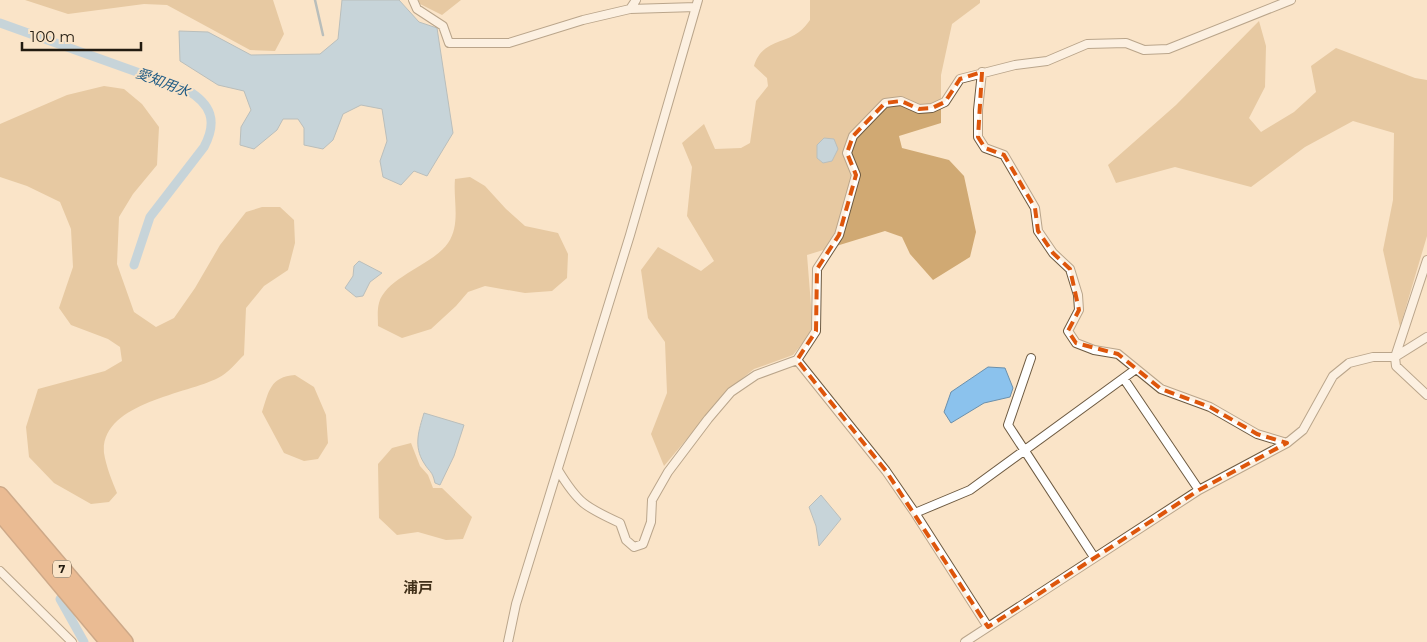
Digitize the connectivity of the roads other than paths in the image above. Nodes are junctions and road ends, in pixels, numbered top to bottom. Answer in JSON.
{"nodes":[{"id":1,"x":413,"y":0,"type":"edge"},
{"id":2,"x":636,"y":0,"type":"edge"},
{"id":3,"x":1291,"y":0,"type":"edge"},
{"id":4,"x":697,"y":4,"type":"edge"},
{"id":5,"x":630,"y":9,"type":"junction"},
{"id":6,"x":982,"y":72,"type":"junction"},
{"id":7,"x":1427,"y":260,"type":"edge"},
{"id":8,"x":1427,"y":337,"type":"edge"},
{"id":9,"x":1396,"y":357,"type":"junction"},
{"id":10,"x":1031,"y":358,"type":"dead end"},
{"id":11,"x":797,"y":360,"type":"junction"},
{"id":12,"x":1136,"y":369,"type":"junction"},
{"id":13,"x":1124,"y":379,"type":"junction"},
{"id":14,"x":1427,"y":395,"type":"edge"},
{"id":15,"x":1287,"y":443,"type":"junction"},
{"id":16,"x":1024,"y":450,"type":"junction"},
{"id":17,"x":558,"y":470,"type":"junction"},
{"id":18,"x":1199,"y":490,"type":"junction"},
{"id":19,"x":0,"y":495,"type":"edge"},
{"id":20,"x":0,"y":513,"type":"edge"},
{"id":21,"x":915,"y":513,"type":"junction"},
{"id":22,"x":1094,"y":557,"type":"junction"},
{"id":23,"x":0,"y":571,"type":"edge"},
{"id":24,"x":988,"y":627,"type":"junction"},
{"id":25,"x":72,"y":642,"type":"edge"},
{"id":26,"x":108,"y":642,"type":"edge"},
{"id":27,"x":125,"y":642,"type":"edge"},
{"id":28,"x":508,"y":642,"type":"edge"},
{"id":29,"x":965,"y":642,"type":"edge"}],
"edges":[{"from":1,"to":5,"type":"street"},
{"from":2,"to":5,"type":"street"},
{"from":3,"to":6,"type":"street"},
{"from":4,"to":5,"type":"street"},
{"from":4,"to":17,"type":"street"},
{"from":6,"to":11,"type":"street"},
{"from":6,"to":12,"type":"street"},
{"from":7,"to":9,"type":"street"},
{"from":8,"to":9,"type":"street"},
{"from":9,"to":14,"type":"street"},
{"from":9,"to":15,"type":"street"},
{"from":10,"to":16,"type":"street"},
{"from":11,"to":17,"type":"street"},
{"from":11,"to":21,"type":"street"},
{"from":12,"to":13,"type":"street"},
{"from":12,"to":15,"type":"street"},
{"from":13,"to":16,"type":"street"},
{"from":13,"to":18,"type":"street"},
{"from":15,"to":18,"type":"street"},
{"from":16,"to":21,"type":"street"},
{"from":16,"to":22,"type":"street"},
{"from":17,"to":28,"type":"street"},
{"from":18,"to":22,"type":"street"},
{"from":19,"to":27,"type":"highway","number":"7"},
{"from":20,"to":26,"type":"highway","number":"7"},
{"from":21,"to":24,"type":"street"},
{"from":22,"to":24,"type":"street"},
{"from":23,"to":25,"type":"street"},
{"from":24,"to":29,"type":"street"}]}
